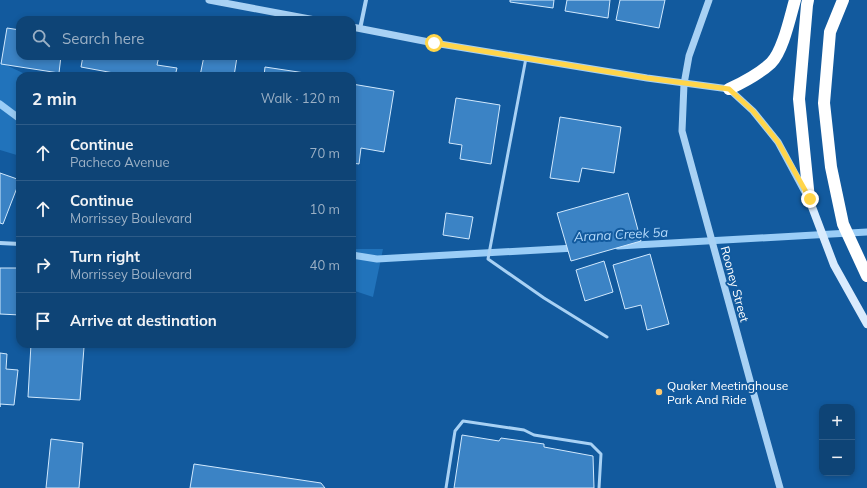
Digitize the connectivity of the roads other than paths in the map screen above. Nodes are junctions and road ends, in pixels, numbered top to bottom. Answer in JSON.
{"nodes":[{"id":1,"x":209,"y":0,"type":"edge"},
{"id":2,"x":366,"y":0,"type":"edge"},
{"id":3,"x":709,"y":0,"type":"edge"},
{"id":4,"x":795,"y":0,"type":"edge"},
{"id":5,"x":808,"y":0,"type":"edge"},
{"id":6,"x":843,"y":0,"type":"edge"},
{"id":7,"x":294,"y":16,"type":"edge"},
{"id":8,"x":356,"y":28,"type":"edge"},
{"id":9,"x":360,"y":29,"type":"junction"},
{"id":10,"x":526,"y":58,"type":"junction"},
{"id":11,"x":684,"y":84,"type":"junction"},
{"id":12,"x":729,"y":89,"type":"junction"},
{"id":13,"x":810,"y":199,"type":"junction"},
{"id":14,"x":0,"y":243,"type":"edge"},
{"id":15,"x":16,"y":244,"type":"edge"},
{"id":16,"x":867,"y":276,"type":"edge"},
{"id":17,"x":867,"y":324,"type":"edge"},
{"id":18,"x":607,"y":337,"type":"dead end"},
{"id":19,"x":446,"y":488,"type":"edge"},
{"id":20,"x":599,"y":488,"type":"edge"},
{"id":21,"x":780,"y":488,"type":"edge"}],
"edges":[{"from":1,"to":7,"type":"street"},
{"from":2,"to":9,"type":"street"},
{"from":3,"to":11,"type":"street","name":"Rooney Street"},
{"from":4,"to":12,"type":"highway"},
{"from":5,"to":13,"type":"highway"},
{"from":6,"to":16,"type":"highway"},
{"from":8,"to":9,"type":"street"},
{"from":9,"to":10,"type":"street"},
{"from":10,"to":11,"type":"street"},
{"from":10,"to":18,"type":"lane"},
{"from":11,"to":12,"type":"street"},
{"from":11,"to":21,"type":"street","name":"Rooney Street"},
{"from":12,"to":13,"type":"street"},
{"from":13,"to":17,"type":"main road"},
{"from":14,"to":15,"type":"street"},
{"from":19,"to":20,"type":"lane"}]}
